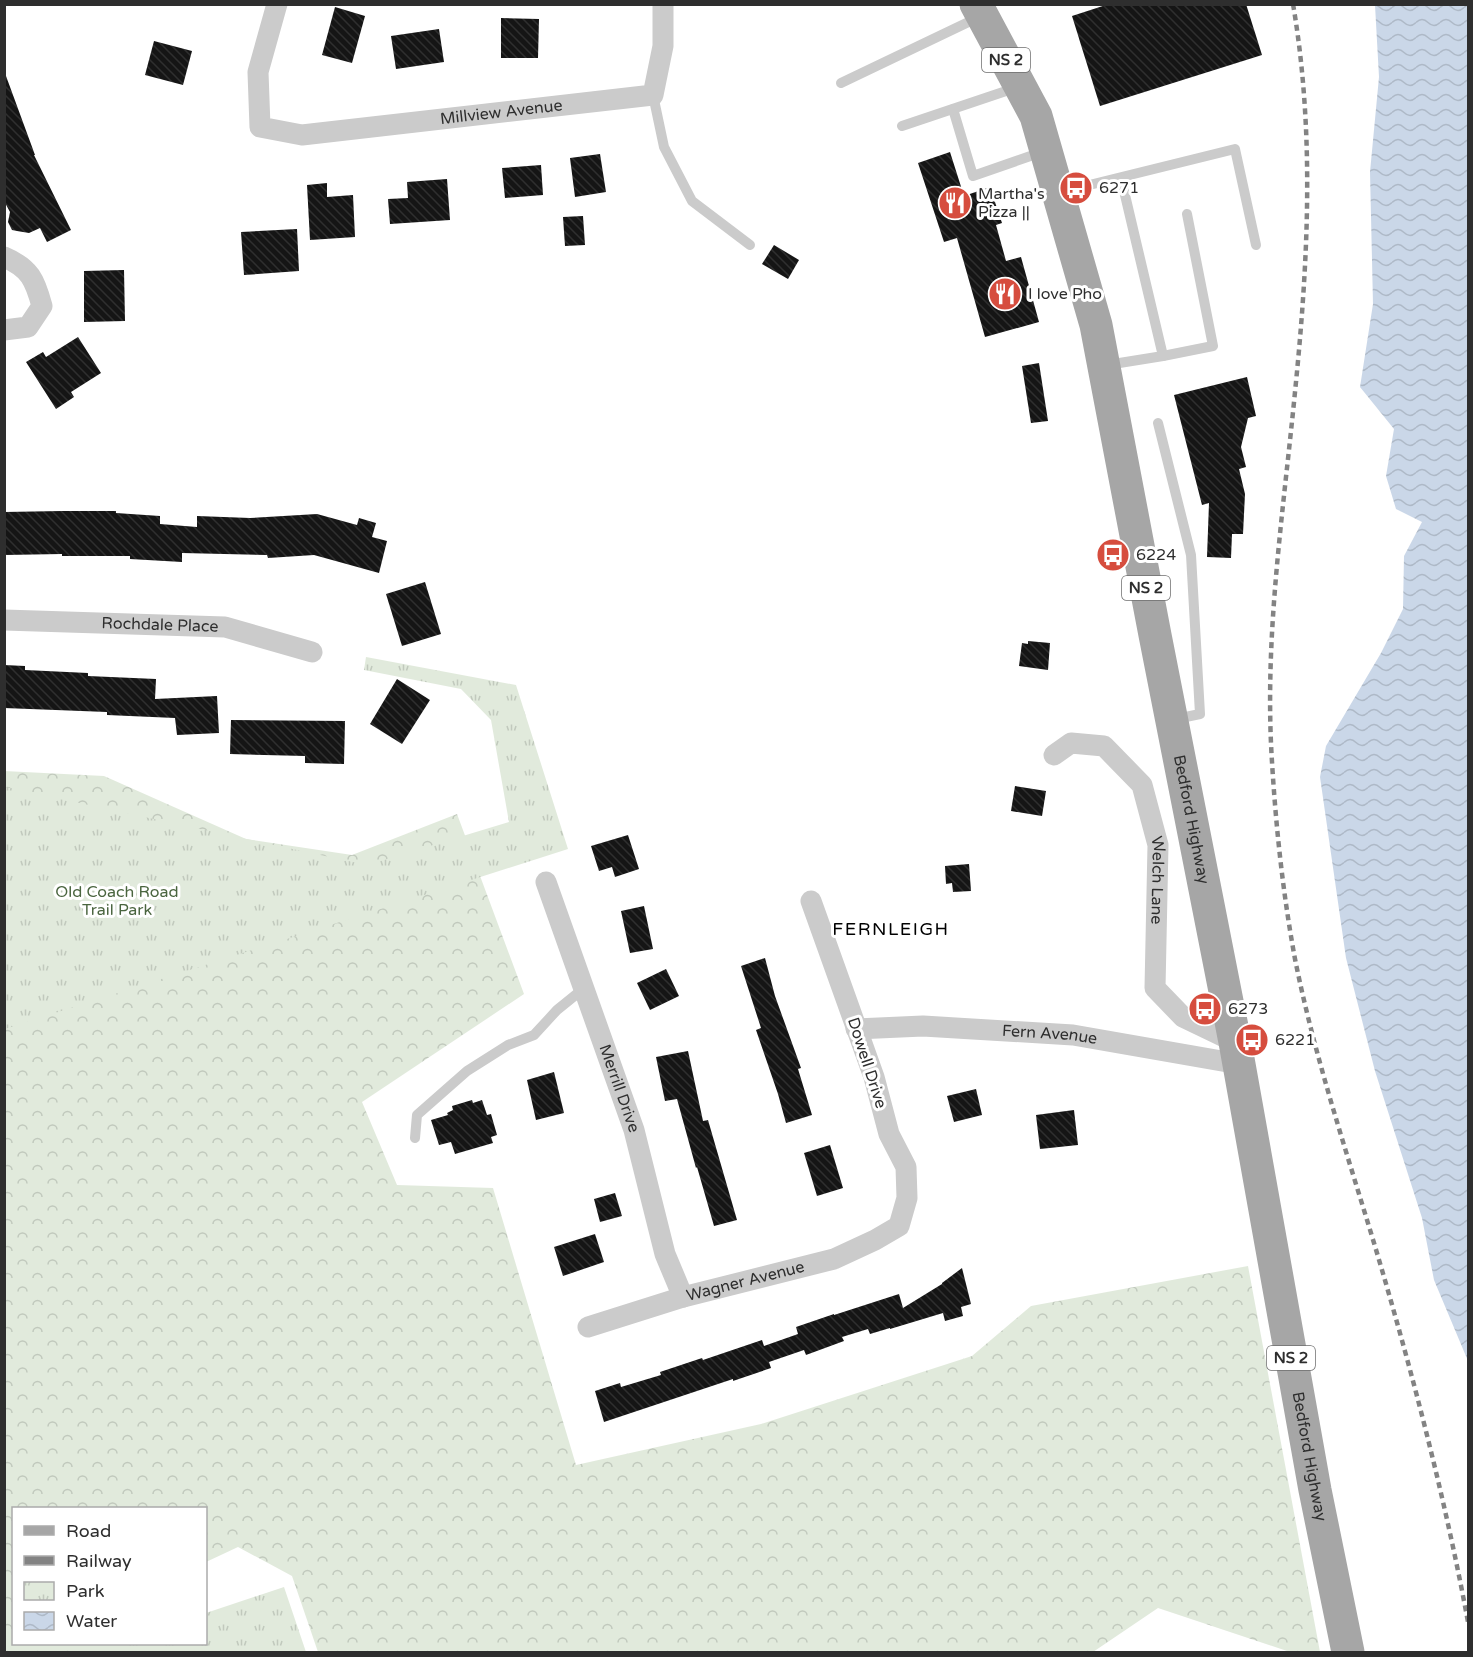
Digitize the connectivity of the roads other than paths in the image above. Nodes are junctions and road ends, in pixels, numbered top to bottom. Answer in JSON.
{"nodes":[{"id":1,"x":277,"y":4,"type":"edge"},
{"id":2,"x":663,"y":4,"type":"edge"},
{"id":3,"x":979,"y":10,"type":"edge"},
{"id":4,"x":841,"y":82,"type":"dead end"},
{"id":5,"x":1020,"y":87,"type":"junction"},
{"id":6,"x":653,"y":95,"type":"junction"},
{"id":7,"x":953,"y":109,"type":"junction"},
{"id":8,"x":902,"y":126,"type":"dead end"},
{"id":9,"x":1046,"y":151,"type":"junction"},
{"id":10,"x":1121,"y":177,"type":"junction"},
{"id":11,"x":1058,"y":193,"type":"junction"},
{"id":12,"x":1187,"y":214,"type":"dead end"},
{"id":13,"x":750,"y":245,"type":"dead end"},
{"id":14,"x":1256,"y":245,"type":"dead end"},
{"id":15,"x":4,"y":257,"type":"edge"},
{"id":16,"x":4,"y":330,"type":"edge"},
{"id":17,"x":1163,"y":356,"type":"junction"},
{"id":18,"x":1104,"y":366,"type":"junction"},
{"id":19,"x":1158,"y":423,"type":"dead end"},
{"id":20,"x":4,"y":620,"type":"edge"},
{"id":21,"x":312,"y":652,"type":"dead end"},
{"id":22,"x":1173,"y":720,"type":"junction"},
{"id":23,"x":1054,"y":755,"type":"dead end"},
{"id":24,"x":546,"y":882,"type":"dead end"},
{"id":25,"x":811,"y":901,"type":"dead end"},
{"id":26,"x":583,"y":989,"type":"junction"},
{"id":27,"x":856,"y":1029,"type":"junction"},
{"id":28,"x":1237,"y":1053,"type":"junction"},
{"id":29,"x":416,"y":1138,"type":"dead end"},
{"id":30,"x":899,"y":1226,"type":"joint"},
{"id":31,"x":683,"y":1298,"type":"junction"},
{"id":32,"x":588,"y":1327,"type":"dead end"},
{"id":33,"x":1348,"y":1653,"type":"edge"}],
"edges":[{"from":1,"to":6,"type":"street","name":"Millview Avenue"},
{"from":2,"to":6,"type":"street"},
{"from":3,"to":4,"type":"lane"},
{"from":3,"to":5,"type":"main road","name":"Bedford Highway","number":"NS 2"},
{"from":5,"to":7,"type":"lane"},
{"from":5,"to":9,"type":"main road","name":"Bedford Highway","number":"NS 2"},
{"from":6,"to":13,"type":"lane"},
{"from":7,"to":8,"type":"lane"},
{"from":7,"to":9,"type":"lane"},
{"from":9,"to":11,"type":"main road","name":"Bedford Highway","number":"NS 2"},
{"from":10,"to":11,"type":"lane"},
{"from":10,"to":14,"type":"lane"},
{"from":10,"to":17,"type":"lane"},
{"from":11,"to":18,"type":"main road","name":"Bedford Highway","number":"NS 2"},
{"from":12,"to":17,"type":"lane"},
{"from":15,"to":16,"type":"street"},
{"from":17,"to":18,"type":"lane"},
{"from":18,"to":22,"type":"main road","name":"Bedford Highway","number":"NS 2"},
{"from":19,"to":22,"type":"lane"},
{"from":20,"to":21,"type":"street","name":"Rochdale Place"},
{"from":22,"to":28,"type":"main road","name":"Bedford Highway","number":"NS 2"},
{"from":23,"to":28,"type":"street","name":"Welch Lane"},
{"from":24,"to":26,"type":"street","name":"Merrill Drive"},
{"from":25,"to":27,"type":"street","name":"Dowell Drive"},
{"from":26,"to":29,"type":"lane"},
{"from":26,"to":31,"type":"street","name":"Merrill Drive"},
{"from":27,"to":28,"type":"street","name":"Fern Avenue"},
{"from":27,"to":30,"type":"street","name":"Dowell Drive"},
{"from":28,"to":33,"type":"main road","name":"Bedford Highway","number":"NS 2"},
{"from":30,"to":31,"type":"street","name":"Wagner Avenue"},
{"from":31,"to":32,"type":"street","name":"Wagner Avenue"}]}
